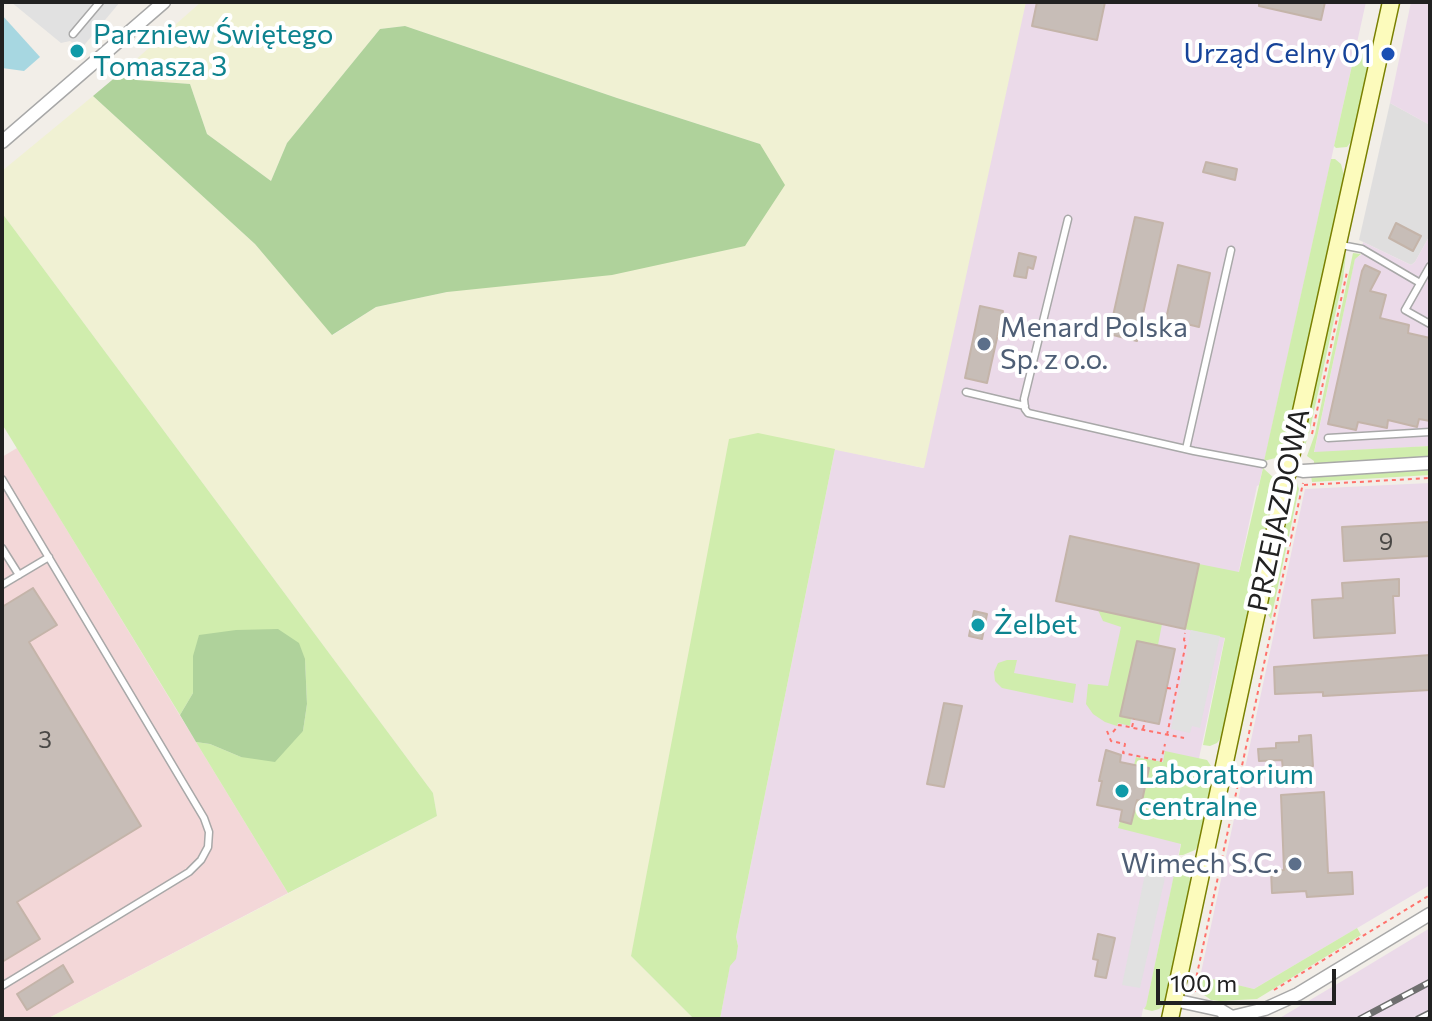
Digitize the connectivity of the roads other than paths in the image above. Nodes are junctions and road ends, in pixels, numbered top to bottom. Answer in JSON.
{"nodes":[{"id":1,"x":100,"y":2,"type":"edge"},
{"id":2,"x":164,"y":2,"type":"edge"},
{"id":3,"x":1391,"y":2,"type":"edge"},
{"id":4,"x":73,"y":34,"type":"dead end"},
{"id":5,"x":2,"y":142,"type":"edge"},
{"id":6,"x":1068,"y":219,"type":"dead end"},
{"id":7,"x":1345,"y":246,"type":"junction"},
{"id":8,"x":1231,"y":250,"type":"dead end"},
{"id":9,"x":1430,"y":266,"type":"edge"},
{"id":10,"x":1420,"y":283,"type":"junction"},
{"id":11,"x":1430,"y":324,"type":"edge"},
{"id":12,"x":966,"y":392,"type":"dead end"},
{"id":13,"x":1025,"y":406,"type":"junction"},
{"id":14,"x":1430,"y":432,"type":"edge"},
{"id":15,"x":1328,"y":438,"type":"dead end"},
{"id":16,"x":1186,"y":449,"type":"junction"},
{"id":17,"x":1430,"y":463,"type":"edge"},
{"id":18,"x":1263,"y":464,"type":"dead end"},
{"id":19,"x":1296,"y":470,"type":"junction"},
{"id":20,"x":2,"y":479,"type":"edge"},
{"id":21,"x":2,"y":548,"type":"edge"},
{"id":22,"x":49,"y":557,"type":"junction"},
{"id":23,"x":19,"y":575,"type":"junction"},
{"id":24,"x":2,"y":585,"type":"edge"},
{"id":25,"x":1430,"y":914,"type":"edge"},
{"id":26,"x":2,"y":986,"type":"edge"},
{"id":27,"x":1174,"y":1000,"type":"junction"},
{"id":28,"x":1227,"y":1018,"type":"edge"},
{"id":29,"x":1170,"y":1019,"type":"edge"}],
"edges":[{"from":1,"to":4,"type":"lane"},
{"from":2,"to":5,"type":"street"},
{"from":3,"to":7,"type":"street","name":"PRZEJAZDOWA"},
{"from":6,"to":13,"type":"lane"},
{"from":7,"to":10,"type":"lane"},
{"from":7,"to":19,"type":"street","name":"PRZEJAZDOWA"},
{"from":8,"to":16,"type":"lane"},
{"from":9,"to":10,"type":"lane"},
{"from":10,"to":11,"type":"lane"},
{"from":12,"to":13,"type":"lane"},
{"from":13,"to":16,"type":"lane"},
{"from":14,"to":15,"type":"lane"},
{"from":16,"to":18,"type":"lane"},
{"from":17,"to":19,"type":"street"},
{"from":19,"to":27,"type":"street","name":"PRZEJAZDOWA"},
{"from":20,"to":22,"type":"lane"},
{"from":21,"to":23,"type":"lane"},
{"from":22,"to":23,"type":"lane"},
{"from":22,"to":26,"type":"lane"},
{"from":23,"to":24,"type":"lane"},
{"from":25,"to":28,"type":"street"},
{"from":27,"to":28,"type":"street"},
{"from":27,"to":29,"type":"street","name":"PRZEJAZDOWA"}]}
